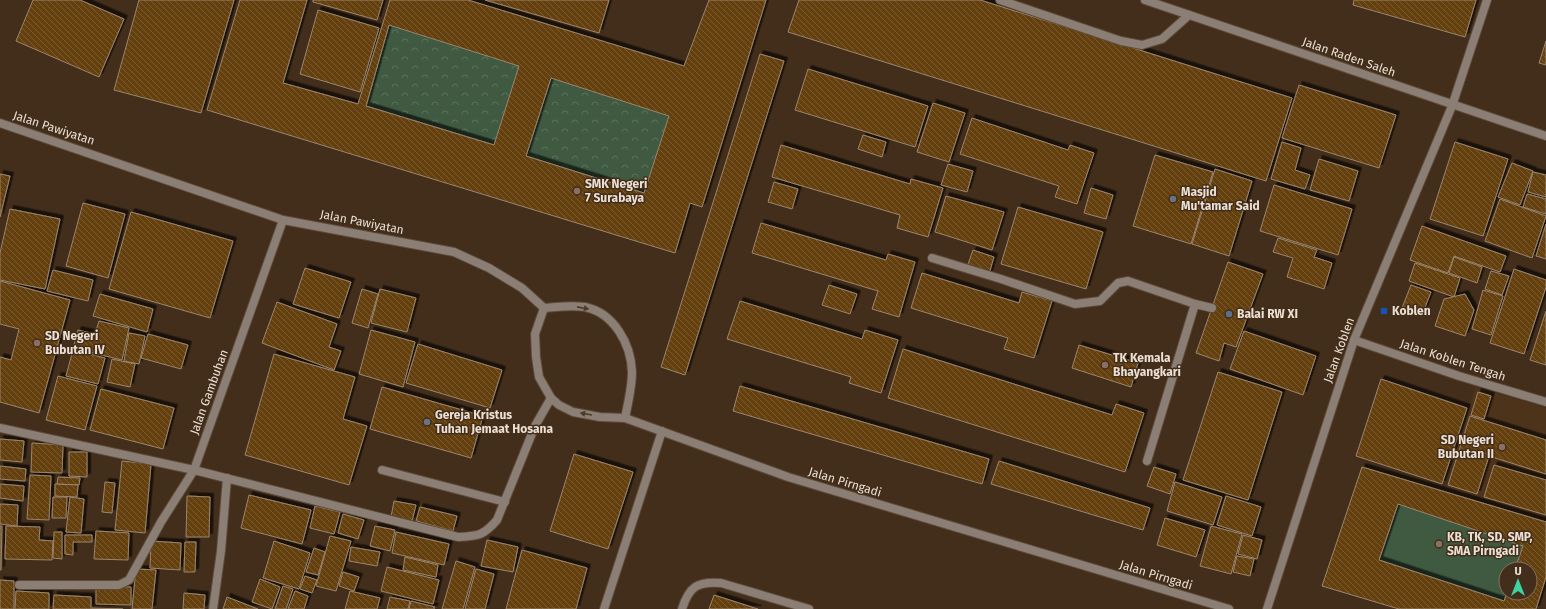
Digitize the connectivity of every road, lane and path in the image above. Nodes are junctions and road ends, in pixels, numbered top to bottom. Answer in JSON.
{"nodes":[{"id":1,"x":1000,"y":0,"type":"edge"},
{"id":2,"x":1145,"y":0,"type":"edge"},
{"id":3,"x":1487,"y":0,"type":"edge"},
{"id":4,"x":1189,"y":15,"type":"junction"},
{"id":5,"x":1452,"y":106,"type":"junction"},
{"id":6,"x":0,"y":123,"type":"edge"},
{"id":7,"x":1546,"y":136,"type":"edge"},
{"id":8,"x":283,"y":220,"type":"junction"},
{"id":9,"x":932,"y":258,"type":"dead end"},
{"id":10,"x":1195,"y":304,"type":"junction"},
{"id":11,"x":544,"y":308,"type":"junction"},
{"id":12,"x":1212,"y":308,"type":"dead end"},
{"id":13,"x":1354,"y":340,"type":"junction"},
{"id":14,"x":551,"y":398,"type":"junction"},
{"id":15,"x":1546,"y":402,"type":"edge"},
{"id":16,"x":625,"y":418,"type":"junction"},
{"id":17,"x":0,"y":428,"type":"edge"},
{"id":18,"x":662,"y":431,"type":"junction"},
{"id":19,"x":1147,"y":461,"type":"dead end"},
{"id":20,"x":194,"y":470,"type":"junction"},
{"id":21,"x":382,"y":470,"type":"dead end"},
{"id":22,"x":227,"y":478,"type":"junction"},
{"id":23,"x":505,"y":502,"type":"junction"},
{"id":24,"x":19,"y":585,"type":"dead end"},
{"id":25,"x":213,"y":609,"type":"edge"},
{"id":26,"x":604,"y":609,"type":"edge"},
{"id":27,"x":682,"y":609,"type":"edge"},
{"id":28,"x":809,"y":609,"type":"edge"},
{"id":29,"x":1229,"y":609,"type":"edge"},
{"id":30,"x":1267,"y":609,"type":"edge"}],
"edges":[{"from":1,"to":4,"type":"street"},
{"from":2,"to":4,"type":"street","name":"Jalan Raden Saleh"},
{"from":3,"to":5,"type":"street","name":"Jalan Koblen"},
{"from":4,"to":5,"type":"street","name":"Jalan Raden Saleh"},
{"from":5,"to":7,"type":"street","name":"Jalan Raden Saleh"},
{"from":5,"to":13,"type":"street","name":"Jalan Koblen"},
{"from":6,"to":8,"type":"street","name":"Jalan Pawiyatan"},
{"from":8,"to":11,"type":"street","name":"Jalan Pawiyatan"},
{"from":8,"to":20,"type":"street","name":"Jalan Gambuhan"},
{"from":9,"to":10,"type":"street"},
{"from":10,"to":12,"type":"street"},
{"from":10,"to":19,"type":"street"},
{"from":11,"to":14,"type":"street","name":"Jalan Pirngadi"},
{"from":11,"to":16,"type":"street","one_way":true},
{"from":13,"to":15,"type":"street","name":"Jalan Koblen Tengah"},
{"from":13,"to":30,"type":"street","name":"Jalan Koblen"},
{"from":16,"to":14,"type":"street","name":"Jalan Pirngadi","one_way":true},
{"from":14,"to":23,"type":"street"},
{"from":16,"to":18,"type":"street","name":"Jalan Pirngadi"},
{"from":17,"to":20,"type":"street"},
{"from":18,"to":26,"type":"street"},
{"from":18,"to":29,"type":"street","name":"Jalan Pirngadi"},
{"from":20,"to":22,"type":"street"},
{"from":20,"to":24,"type":"street","name":"Jalan Gambuhan"},
{"from":21,"to":23,"type":"street"},
{"from":22,"to":23,"type":"street"},
{"from":22,"to":25,"type":"street"},
{"from":27,"to":28,"type":"street"}]}
